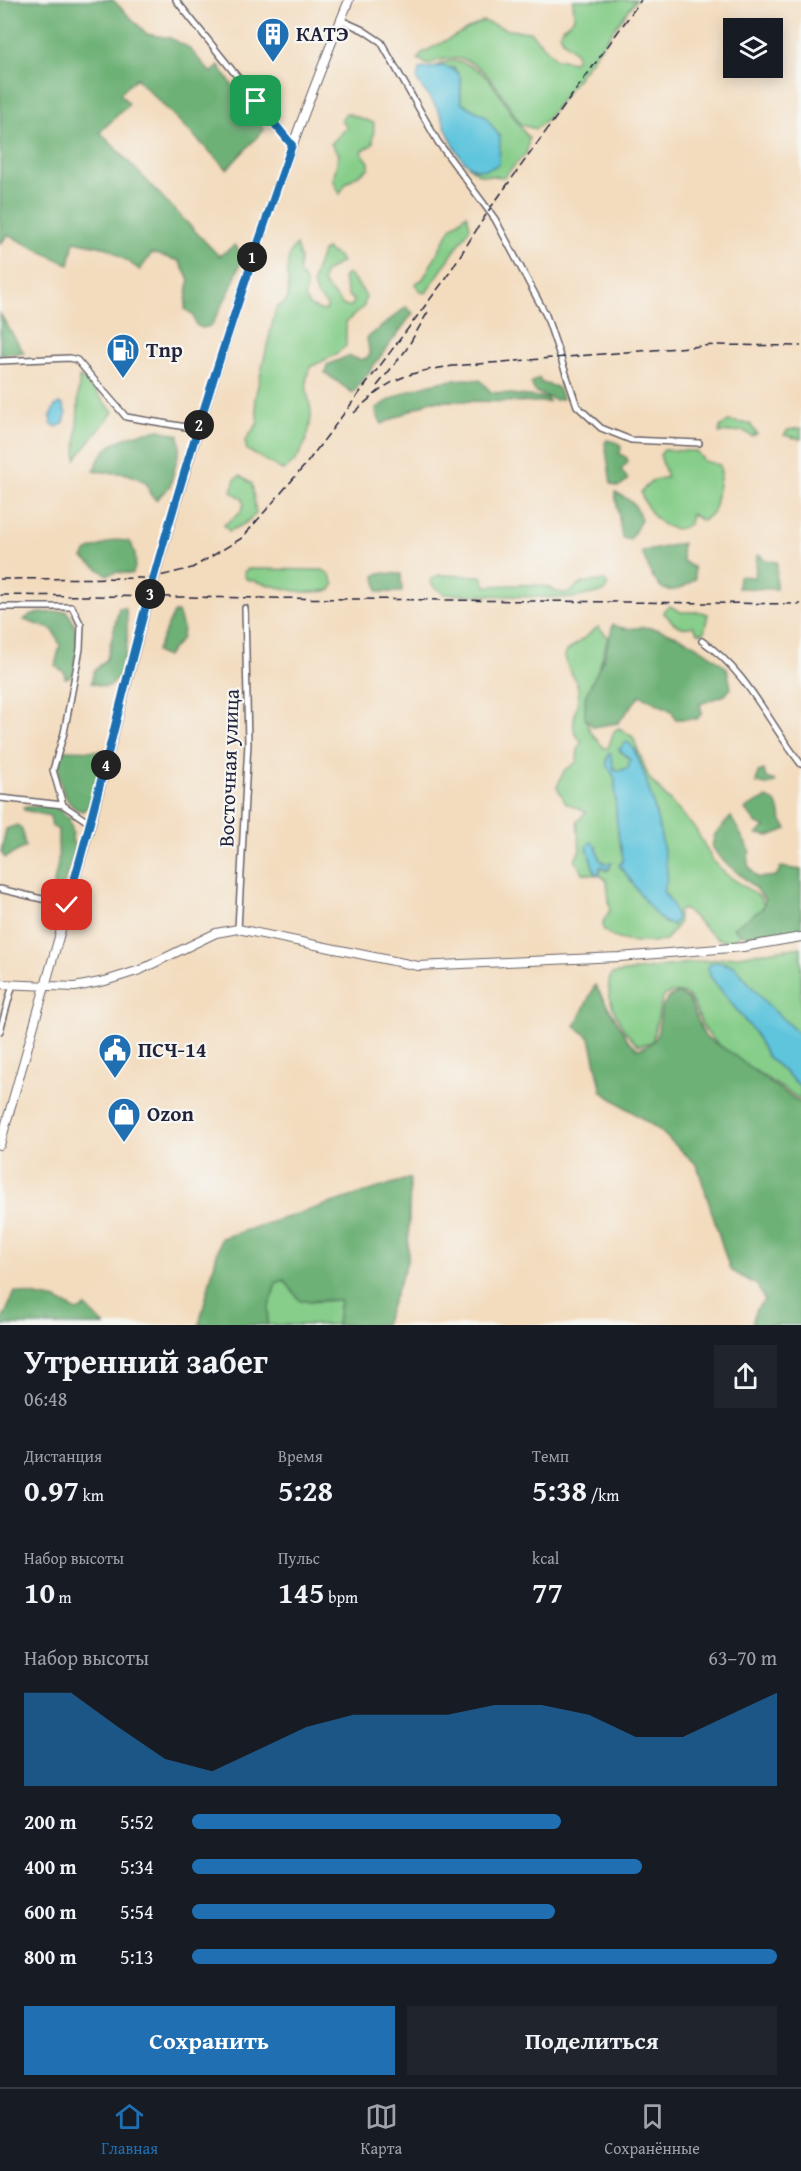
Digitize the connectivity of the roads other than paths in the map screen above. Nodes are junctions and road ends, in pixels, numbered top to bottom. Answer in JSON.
{"nodes":[{"id":1,"x":176,"y":0,"type":"edge"},
{"id":2,"x":349,"y":0,"type":"edge"},
{"id":3,"x":340,"y":20,"type":"junction"},
{"id":4,"x":292,"y":145,"type":"junction"},
{"id":5,"x":0,"y":361,"type":"edge"},
{"id":6,"x":198,"y":429,"type":"junction"},
{"id":7,"x":699,"y":443,"type":"dead end"},
{"id":8,"x":0,"y":606,"type":"edge"},
{"id":9,"x":244,"y":608,"type":"dead end"},
{"id":10,"x":702,"y":641,"type":"dead end"},
{"id":11,"x":801,"y":764,"type":"edge"},
{"id":12,"x":0,"y":798,"type":"edge"},
{"id":13,"x":63,"y":805,"type":"junction"},
{"id":14,"x":91,"y":825,"type":"junction"},
{"id":15,"x":0,"y":889,"type":"edge"},
{"id":16,"x":67,"y":905,"type":"junction"},
{"id":17,"x":238,"y":928,"type":"junction"},
{"id":18,"x":801,"y":937,"type":"edge"},
{"id":19,"x":0,"y":984,"type":"edge"},
{"id":20,"x":13,"y":984,"type":"junction"},
{"id":21,"x":44,"y":984,"type":"junction"},
{"id":22,"x":0,"y":1031,"type":"edge"},
{"id":23,"x":0,"y":1145,"type":"edge"}],
"edges":[{"from":1,"to":4,"type":"street"},
{"from":2,"to":3,"type":"main road"},
{"from":3,"to":4,"type":"main road"},
{"from":3,"to":7,"type":"street"},
{"from":4,"to":6,"type":"main road"},
{"from":5,"to":6,"type":"street"},
{"from":6,"to":14,"type":"main road","bridge":true},
{"from":8,"to":13,"type":"street"},
{"from":9,"to":17,"type":"street","name":"Восточная улица"},
{"from":10,"to":11,"type":"street"},
{"from":12,"to":13,"type":"street"},
{"from":13,"to":14,"type":"street"},
{"from":14,"to":16,"type":"main road"},
{"from":15,"to":16,"type":"street"},
{"from":16,"to":21,"type":"main road"},
{"from":17,"to":18,"type":"main road"},
{"from":17,"to":21,"type":"main road"},
{"from":19,"to":20,"type":"main road"},
{"from":20,"to":21,"type":"main road"},
{"from":20,"to":22,"type":"street"},
{"from":21,"to":23,"type":"main road"}]}
